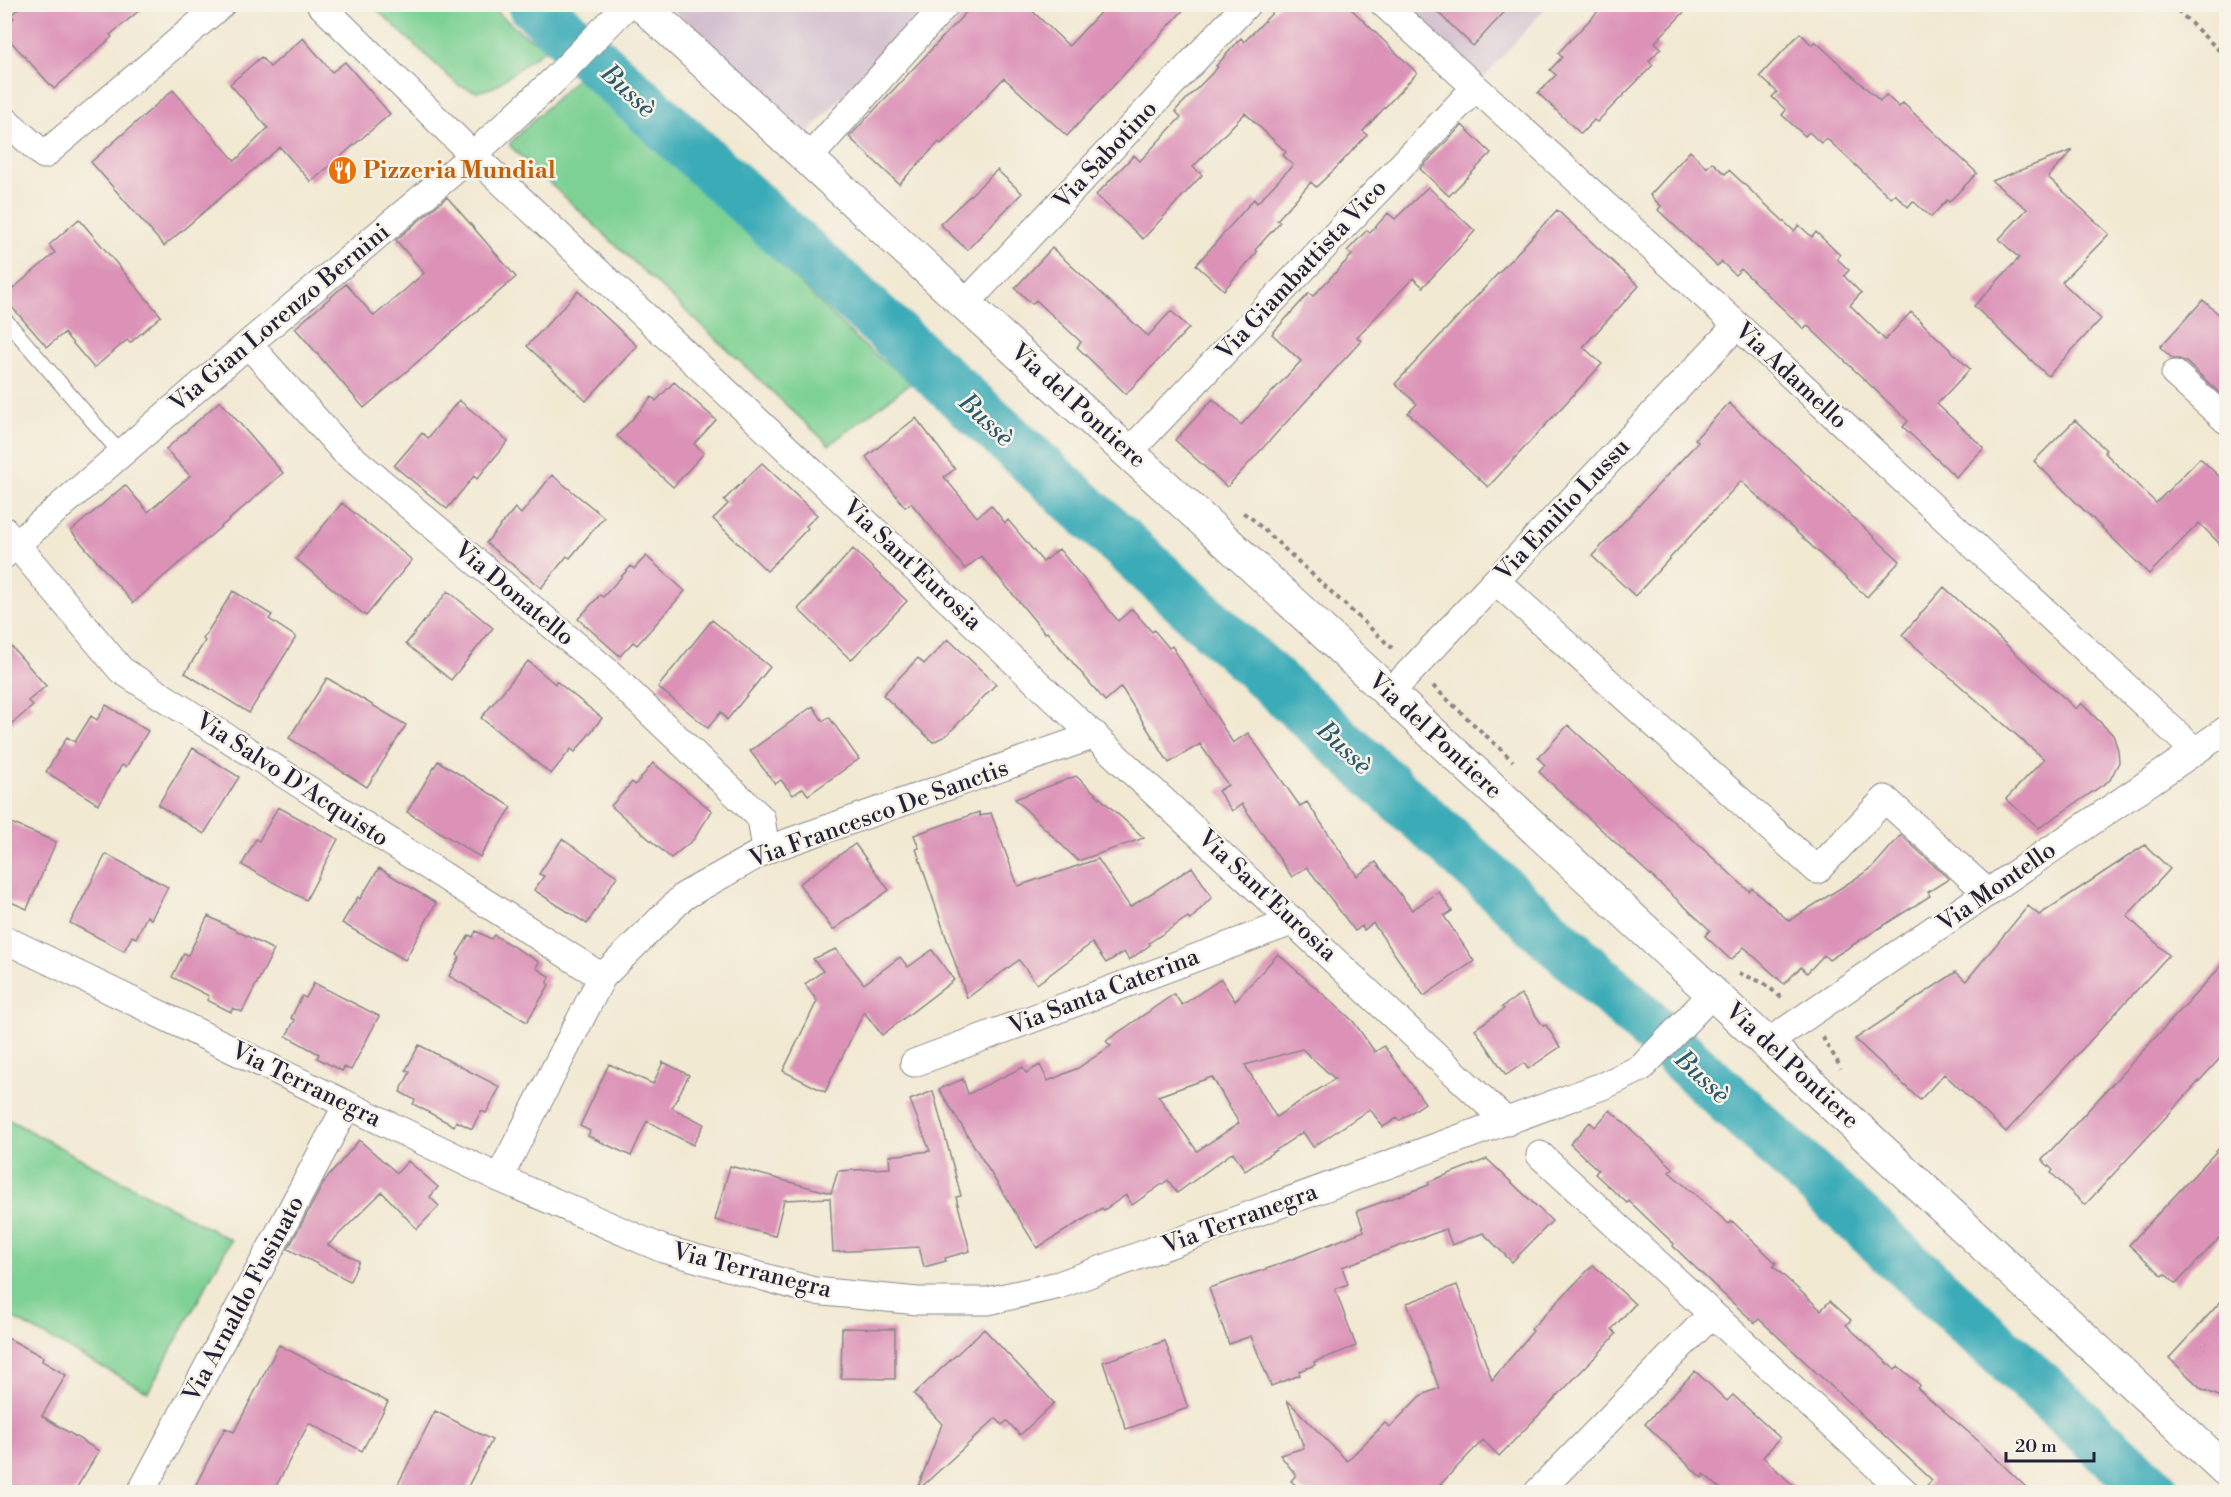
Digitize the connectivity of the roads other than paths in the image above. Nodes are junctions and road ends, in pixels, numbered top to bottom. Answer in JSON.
{"nodes":[{"id":1,"x":222,"y":4,"type":"edge"},
{"id":2,"x":320,"y":4,"type":"edge"},
{"id":3,"x":946,"y":4,"type":"edge"},
{"id":4,"x":1246,"y":4,"type":"edge"},
{"id":5,"x":1384,"y":4,"type":"edge"},
{"id":6,"x":630,"y":7,"type":"edge"},
{"id":7,"x":1475,"y":88,"type":"junction"},
{"id":8,"x":4,"y":119,"type":"edge"},
{"id":9,"x":472,"y":155,"type":"junction"},
{"id":10,"x":807,"y":160,"type":"junction"},
{"id":11,"x":965,"y":304,"type":"junction"},
{"id":12,"x":4,"y":318,"type":"edge"},
{"id":13,"x":1737,"y":325,"type":"junction"},
{"id":14,"x":248,"y":344,"type":"junction"},
{"id":15,"x":2175,"y":374,"type":"dead end"},
{"id":16,"x":2226,"y":420,"type":"edge"},
{"id":17,"x":1130,"y":452,"type":"junction"},
{"id":18,"x":120,"y":454,"type":"junction"},
{"id":19,"x":9,"y":543,"type":"edge"},
{"id":20,"x":1496,"y":581,"type":"junction"},
{"id":21,"x":1389,"y":694,"type":"junction"},
{"id":22,"x":2226,"y":730,"type":"edge"},
{"id":23,"x":1095,"y":735,"type":"junction"},
{"id":24,"x":2195,"y":751,"type":"junction"},
{"id":25,"x":766,"y":850,"type":"junction"},
{"id":26,"x":1988,"y":893,"type":"junction"},
{"id":27,"x":1294,"y":921,"type":"junction"},
{"id":28,"x":4,"y":939,"type":"edge"},
{"id":29,"x":602,"y":977,"type":"junction"},
{"id":30,"x":1703,"y":1003,"type":"junction"},
{"id":31,"x":1767,"y":1044,"type":"junction"},
{"id":32,"x":914,"y":1064,"type":"dead end"},
{"id":33,"x":347,"y":1105,"type":"junction"},
{"id":34,"x":1507,"y":1122,"type":"junction"},
{"id":35,"x":1540,"y":1155,"type":"dead end"},
{"id":36,"x":499,"y":1178,"type":"junction"},
{"id":37,"x":1712,"y":1314,"type":"junction"},
{"id":38,"x":2226,"y":1470,"type":"edge"},
{"id":39,"x":141,"y":1492,"type":"edge"},
{"id":40,"x":1538,"y":1492,"type":"edge"},
{"id":41,"x":1905,"y":1492,"type":"edge"}],
"edges":[{"from":1,"to":8,"type":"street"},
{"from":2,"to":9,"type":"street","name":"Via Sant'Eurosia"},
{"from":3,"to":10,"type":"street"},
{"from":4,"to":11,"type":"street","name":"Via Sabotino"},
{"from":5,"to":7,"type":"street","name":"Via Adamello"},
{"from":6,"to":9,"type":"street","name":"Via Gian Lorenzo Bernini"},
{"from":6,"to":10,"type":"main road","name":"Via del Pontiere"},
{"from":7,"to":13,"type":"street","name":"Via Adamello"},
{"from":7,"to":17,"type":"street","name":"Via Giambattista Vico"},
{"from":9,"to":14,"type":"street","name":"Via Gian Lorenzo Bernini"},
{"from":9,"to":23,"type":"street","name":"Via Sant'Eurosia"},
{"from":10,"to":11,"type":"main road","name":"Via del Pontiere"},
{"from":11,"to":17,"type":"main road","name":"Via del Pontiere"},
{"from":12,"to":18,"type":"lane"},
{"from":13,"to":20,"type":"street","name":"Via Emilio Lussu"},
{"from":13,"to":24,"type":"street","name":"Via Adamello"},
{"from":14,"to":18,"type":"street","name":"Via Gian Lorenzo Bernini"},
{"from":14,"to":25,"type":"street","name":"Via Donatello"},
{"from":15,"to":16,"type":"street"},
{"from":17,"to":21,"type":"main road","name":"Via del Pontiere"},
{"from":18,"to":19,"type":"street","name":"Via Gian Lorenzo Bernini"},
{"from":19,"to":29,"type":"street","name":"Via Salvo D'Acquisto"},
{"from":20,"to":21,"type":"street","name":"Via Emilio Lussu"},
{"from":20,"to":26,"type":"street"},
{"from":21,"to":30,"type":"main road","name":"Via del Pontiere"},
{"from":22,"to":24,"type":"street","name":"Via Montello"},
{"from":23,"to":25,"type":"street","name":"Via Francesco De Sanctis"},
{"from":23,"to":27,"type":"street","name":"Via Sant'Eurosia"},
{"from":24,"to":26,"type":"street","name":"Via Montello"},
{"from":25,"to":29,"type":"street","name":"Via Francesco De Sanctis"},
{"from":26,"to":31,"type":"street","name":"Via Montello"},
{"from":27,"to":32,"type":"street","name":"Via Santa Caterina"},
{"from":27,"to":34,"type":"street","name":"Via Sant'Eurosia"},
{"from":28,"to":33,"type":"street","name":"Via Terranegra"},
{"from":29,"to":36,"type":"street","name":"Via Francesco De Sanctis"},
{"from":30,"to":31,"type":"main road","name":"Via del Pontiere"},
{"from":30,"to":34,"type":"street","name":"Via Terranegra"},
{"from":31,"to":38,"type":"main road","name":"Via del Pontiere"},
{"from":33,"to":36,"type":"street","name":"Via Terranegra"},
{"from":33,"to":39,"type":"street","name":"Via Arnaldo Fusinato"},
{"from":34,"to":36,"type":"street","name":"Via Terranegra"},
{"from":35,"to":37,"type":"street"},
{"from":37,"to":40,"type":"street"},
{"from":37,"to":41,"type":"street"}]}
